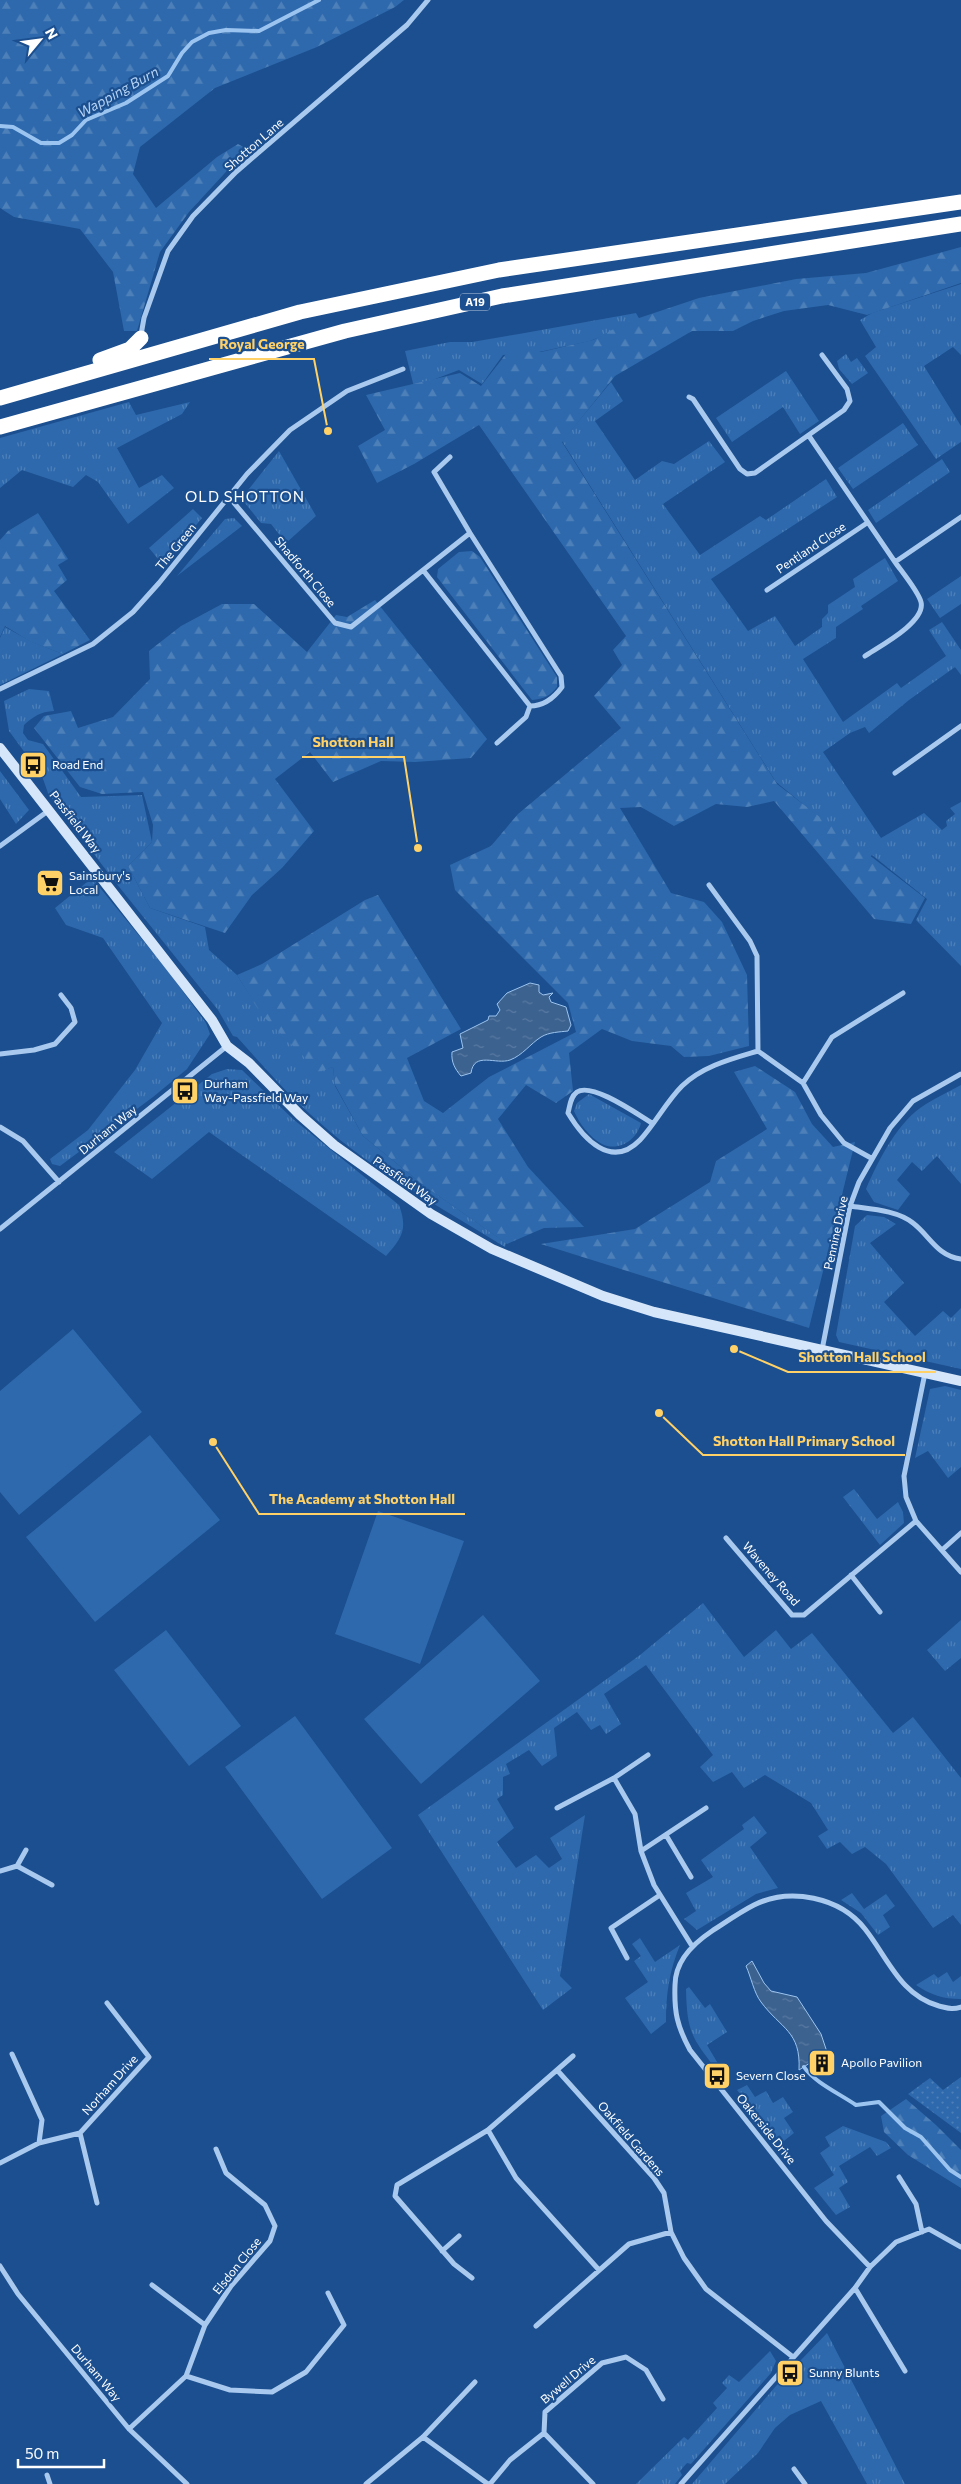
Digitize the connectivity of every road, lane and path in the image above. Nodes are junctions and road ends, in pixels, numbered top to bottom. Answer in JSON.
{"nodes":[{"id":1,"x":428,"y":0,"type":"edge"},
{"id":2,"x":961,"y":202,"type":"edge"},
{"id":3,"x":961,"y":224,"type":"edge"},
{"id":4,"x":141,"y":338,"type":"joint"},
{"id":5,"x":822,"y":355,"type":"dead end"},
{"id":6,"x":403,"y":369,"type":"dead end"},
{"id":7,"x":46,"y":385,"type":"junction"},
{"id":8,"x":689,"y":397,"type":"dead end"},
{"id":9,"x":0,"y":398,"type":"edge"},
{"id":10,"x":44,"y":415,"type":"junction"},
{"id":11,"x":0,"y":427,"type":"edge"},
{"id":12,"x":0,"y":432,"type":"edge"},
{"id":13,"x":808,"y":436,"type":"junction"},
{"id":14,"x":450,"y":457,"type":"dead end"},
{"id":15,"x":229,"y":497,"type":"junction"},
{"id":16,"x":961,"y":517,"type":"edge"},
{"id":17,"x":867,"y":522,"type":"junction"},
{"id":18,"x":470,"y":533,"type":"junction"},
{"id":19,"x":895,"y":562,"type":"junction"},
{"id":20,"x":423,"y":570,"type":"junction"},
{"id":21,"x":767,"y":590,"type":"dead end"},
{"id":22,"x":865,"y":656,"type":"dead end"},
{"id":23,"x":0,"y":689,"type":"edge"},
{"id":24,"x":530,"y":706,"type":"junction"},
{"id":25,"x":961,"y":726,"type":"edge"},
{"id":26,"x":497,"y":743,"type":"dead end"},
{"id":27,"x":0,"y":748,"type":"edge"},
{"id":28,"x":895,"y":773,"type":"dead end"},
{"id":29,"x":50,"y":810,"type":"junction"},
{"id":30,"x":0,"y":846,"type":"edge"},
{"id":31,"x":709,"y":885,"type":"dead end"},
{"id":32,"x":903,"y":993,"type":"dead end"},
{"id":33,"x":61,"y":995,"type":"dead end"},
{"id":34,"x":227,"y":1046,"type":"junction"},
{"id":35,"x":758,"y":1052,"type":"junction"},
{"id":36,"x":0,"y":1054,"type":"edge"},
{"id":37,"x":961,"y":1074,"type":"edge"},
{"id":38,"x":803,"y":1083,"type":"junction"},
{"id":39,"x":652,"y":1123,"type":"junction"},
{"id":40,"x":0,"y":1127,"type":"edge"},
{"id":41,"x":871,"y":1158,"type":"junction"},
{"id":42,"x":60,"y":1182,"type":"junction"},
{"id":43,"x":850,"y":1206,"type":"junction"},
{"id":44,"x":0,"y":1229,"type":"edge"},
{"id":45,"x":961,"y":1259,"type":"edge"},
{"id":46,"x":822,"y":1351,"type":"junction"},
{"id":47,"x":926,"y":1373,"type":"junction"},
{"id":48,"x":961,"y":1381,"type":"edge"},
{"id":49,"x":916,"y":1520,"type":"junction"},
{"id":50,"x":961,"y":1533,"type":"edge"},
{"id":51,"x":726,"y":1538,"type":"dead end"},
{"id":52,"x":942,"y":1550,"type":"junction"},
{"id":53,"x":961,"y":1572,"type":"edge"},
{"id":54,"x":851,"y":1575,"type":"junction"},
{"id":55,"x":880,"y":1612,"type":"dead end"},
{"id":56,"x":648,"y":1755,"type":"dead end"},
{"id":57,"x":614,"y":1778,"type":"junction"},
{"id":58,"x":557,"y":1808,"type":"dead end"},
{"id":59,"x":706,"y":1808,"type":"dead end"},
{"id":60,"x":666,"y":1835,"type":"junction"},
{"id":61,"x":26,"y":1850,"type":"dead end"},
{"id":62,"x":641,"y":1851,"type":"junction"},
{"id":63,"x":17,"y":1866,"type":"junction"},
{"id":64,"x":0,"y":1870,"type":"edge"},
{"id":65,"x":691,"y":1876,"type":"dead end"},
{"id":66,"x":52,"y":1885,"type":"dead end"},
{"id":67,"x":660,"y":1895,"type":"junction"},
{"id":68,"x":692,"y":1946,"type":"junction"},
{"id":69,"x":627,"y":1958,"type":"dead end"},
{"id":70,"x":107,"y":2003,"type":"dead end"},
{"id":71,"x":961,"y":2007,"type":"edge"},
{"id":72,"x":12,"y":2054,"type":"dead end"},
{"id":73,"x":574,"y":2056,"type":"dead end"},
{"id":74,"x":556,"y":2070,"type":"junction"},
{"id":75,"x":488,"y":2130,"type":"junction"},
{"id":76,"x":80,"y":2133,"type":"junction"},
{"id":77,"x":39,"y":2143,"type":"junction"},
{"id":78,"x":216,"y":2149,"type":"dead end"},
{"id":79,"x":0,"y":2163,"type":"edge"},
{"id":80,"x":899,"y":2177,"type":"dead end"},
{"id":81,"x":97,"y":2203,"type":"dead end"},
{"id":82,"x":671,"y":2232,"type":"junction"},
{"id":83,"x":922,"y":2232,"type":"junction"},
{"id":84,"x":459,"y":2236,"type":"dead end"},
{"id":85,"x":961,"y":2247,"type":"edge"},
{"id":86,"x":442,"y":2251,"type":"junction"},
{"id":87,"x":870,"y":2268,"type":"junction"},
{"id":88,"x":1,"y":2269,"type":"edge"},
{"id":89,"x":599,"y":2270,"type":"junction"},
{"id":90,"x":472,"y":2278,"type":"dead end"},
{"id":91,"x":152,"y":2285,"type":"dead end"},
{"id":92,"x":854,"y":2288,"type":"junction"},
{"id":93,"x":328,"y":2293,"type":"dead end"},
{"id":94,"x":205,"y":2325,"type":"junction"},
{"id":95,"x":536,"y":2326,"type":"dead end"},
{"id":96,"x":793,"y":2357,"type":"junction"},
{"id":97,"x":905,"y":2371,"type":"dead end"},
{"id":98,"x":186,"y":2376,"type":"junction"},
{"id":99,"x":475,"y":2382,"type":"dead end"},
{"id":100,"x":663,"y":2399,"type":"dead end"},
{"id":101,"x":129,"y":2429,"type":"junction"},
{"id":102,"x":544,"y":2433,"type":"junction"},
{"id":103,"x":423,"y":2437,"type":"junction"},
{"id":104,"x":794,"y":2470,"type":"dead end"},
{"id":105,"x":47,"y":2474,"type":"dead end"},
{"id":106,"x":50,"y":2484,"type":"edge"},
{"id":107,"x":187,"y":2484,"type":"edge"},
{"id":108,"x":366,"y":2484,"type":"edge"},
{"id":109,"x":489,"y":2484,"type":"edge"},
{"id":110,"x":592,"y":2484,"type":"edge"},
{"id":111,"x":681,"y":2484,"type":"edge"},
{"id":112,"x":805,"y":2484,"type":"edge"}],
"edges":[{"from":1,"to":4,"type":"street","name":"Shotton Lane"},
{"from":2,"to":7,"type":"highway","number":"A19"},
{"from":3,"to":10,"type":"highway","number":"A19"},
{"from":4,"to":7,"type":"highway"},
{"from":5,"to":13,"type":"street"},
{"from":6,"to":15,"type":"street","name":"The Green"},
{"from":7,"to":9,"type":"highway","number":"A19"},
{"from":8,"to":13,"type":"street"},
{"from":10,"to":11,"type":"highway","number":"A19"},
{"from":10,"to":12,"type":"highway"},
{"from":13,"to":17,"type":"street"},
{"from":14,"to":18,"type":"street"},
{"from":15,"to":20,"type":"street","name":"Shadforth Close"},
{"from":15,"to":23,"type":"street","name":"The Green"},
{"from":16,"to":19,"type":"street"},
{"from":17,"to":19,"type":"street"},
{"from":17,"to":21,"type":"street","name":"Pentland Close"},
{"from":18,"to":20,"type":"street","name":"Shadforth Close"},
{"from":18,"to":24,"type":"street"},
{"from":19,"to":22,"type":"street"},
{"from":20,"to":24,"type":"street"},
{"from":24,"to":26,"type":"street"},
{"from":25,"to":28,"type":"street"},
{"from":27,"to":29,"type":"street","name":"Passfield Way"},
{"from":29,"to":30,"type":"street"},
{"from":29,"to":34,"type":"street","name":"Passfield Way"},
{"from":31,"to":35,"type":"street"},
{"from":32,"to":38,"type":"street"},
{"from":33,"to":36,"type":"street"},
{"from":34,"to":42,"type":"street","name":"Durham Way"},
{"from":34,"to":46,"type":"street","name":"Passfield Way"},
{"from":35,"to":38,"type":"street"},
{"from":35,"to":39,"type":"street"},
{"from":37,"to":41,"type":"street","name":"Pennine Drive"},
{"from":38,"to":41,"type":"street"},
{"from":39,"to":39,"type":"street"},
{"from":40,"to":42,"type":"street"},
{"from":41,"to":43,"type":"street","name":"Pennine Drive"},
{"from":42,"to":44,"type":"street","name":"Durham Way"},
{"from":43,"to":45,"type":"street"},
{"from":43,"to":46,"type":"street","name":"Pennine Drive"},
{"from":46,"to":47,"type":"street","name":"Passfield Way"},
{"from":47,"to":48,"type":"street","name":"Passfield Way"},
{"from":47,"to":49,"type":"street"},
{"from":49,"to":52,"type":"street"},
{"from":49,"to":54,"type":"street","name":"Waveney Road"},
{"from":50,"to":52,"type":"street"},
{"from":51,"to":54,"type":"street","name":"Waveney Road"},
{"from":52,"to":53,"type":"street"},
{"from":54,"to":55,"type":"street"},
{"from":56,"to":57,"type":"street"},
{"from":57,"to":58,"type":"street"},
{"from":57,"to":62,"type":"street"},
{"from":59,"to":60,"type":"street"},
{"from":60,"to":62,"type":"street"},
{"from":60,"to":65,"type":"street"},
{"from":61,"to":63,"type":"street"},
{"from":62,"to":67,"type":"street"},
{"from":63,"to":64,"type":"street"},
{"from":63,"to":66,"type":"street"},
{"from":67,"to":68,"type":"street"},
{"from":67,"to":69,"type":"street"},
{"from":68,"to":71,"type":"street","name":"Oakerside Drive"},
{"from":68,"to":87,"type":"street","name":"Oakerside Drive"},
{"from":70,"to":76,"type":"street","name":"Norham Drive"},
{"from":72,"to":77,"type":"street"},
{"from":73,"to":74,"type":"street"},
{"from":74,"to":75,"type":"street"},
{"from":74,"to":82,"type":"street","name":"Oakfield Gardens"},
{"from":75,"to":86,"type":"street"},
{"from":75,"to":89,"type":"street"},
{"from":76,"to":77,"type":"street","name":"Norham Drive"},
{"from":76,"to":81,"type":"street","name":"Norham Drive"},
{"from":77,"to":79,"type":"street","name":"Norham Drive"},
{"from":78,"to":94,"type":"street","name":"Elsdon Close"},
{"from":80,"to":83,"type":"street"},
{"from":82,"to":89,"type":"street"},
{"from":82,"to":96,"type":"street","name":"Oakfield Gardens"},
{"from":83,"to":85,"type":"street"},
{"from":83,"to":87,"type":"street"},
{"from":84,"to":86,"type":"street"},
{"from":86,"to":90,"type":"street"},
{"from":87,"to":92,"type":"street"},
{"from":88,"to":101,"type":"street","name":"Durham Way"},
{"from":89,"to":95,"type":"street"},
{"from":91,"to":94,"type":"street"},
{"from":92,"to":96,"type":"street"},
{"from":92,"to":97,"type":"street"},
{"from":93,"to":98,"type":"street"},
{"from":94,"to":98,"type":"street","name":"Elsdon Close"},
{"from":96,"to":111,"type":"street"},
{"from":98,"to":101,"type":"street","name":"Elsdon Close"},
{"from":99,"to":103,"type":"street"},
{"from":100,"to":102,"type":"street","name":"Bywell Drive"},
{"from":101,"to":107,"type":"street","name":"Durham Way"},
{"from":102,"to":109,"type":"street"},
{"from":102,"to":110,"type":"street"},
{"from":103,"to":108,"type":"street"},
{"from":103,"to":109,"type":"street"},
{"from":104,"to":112,"type":"street"},
{"from":105,"to":106,"type":"street"}]}
